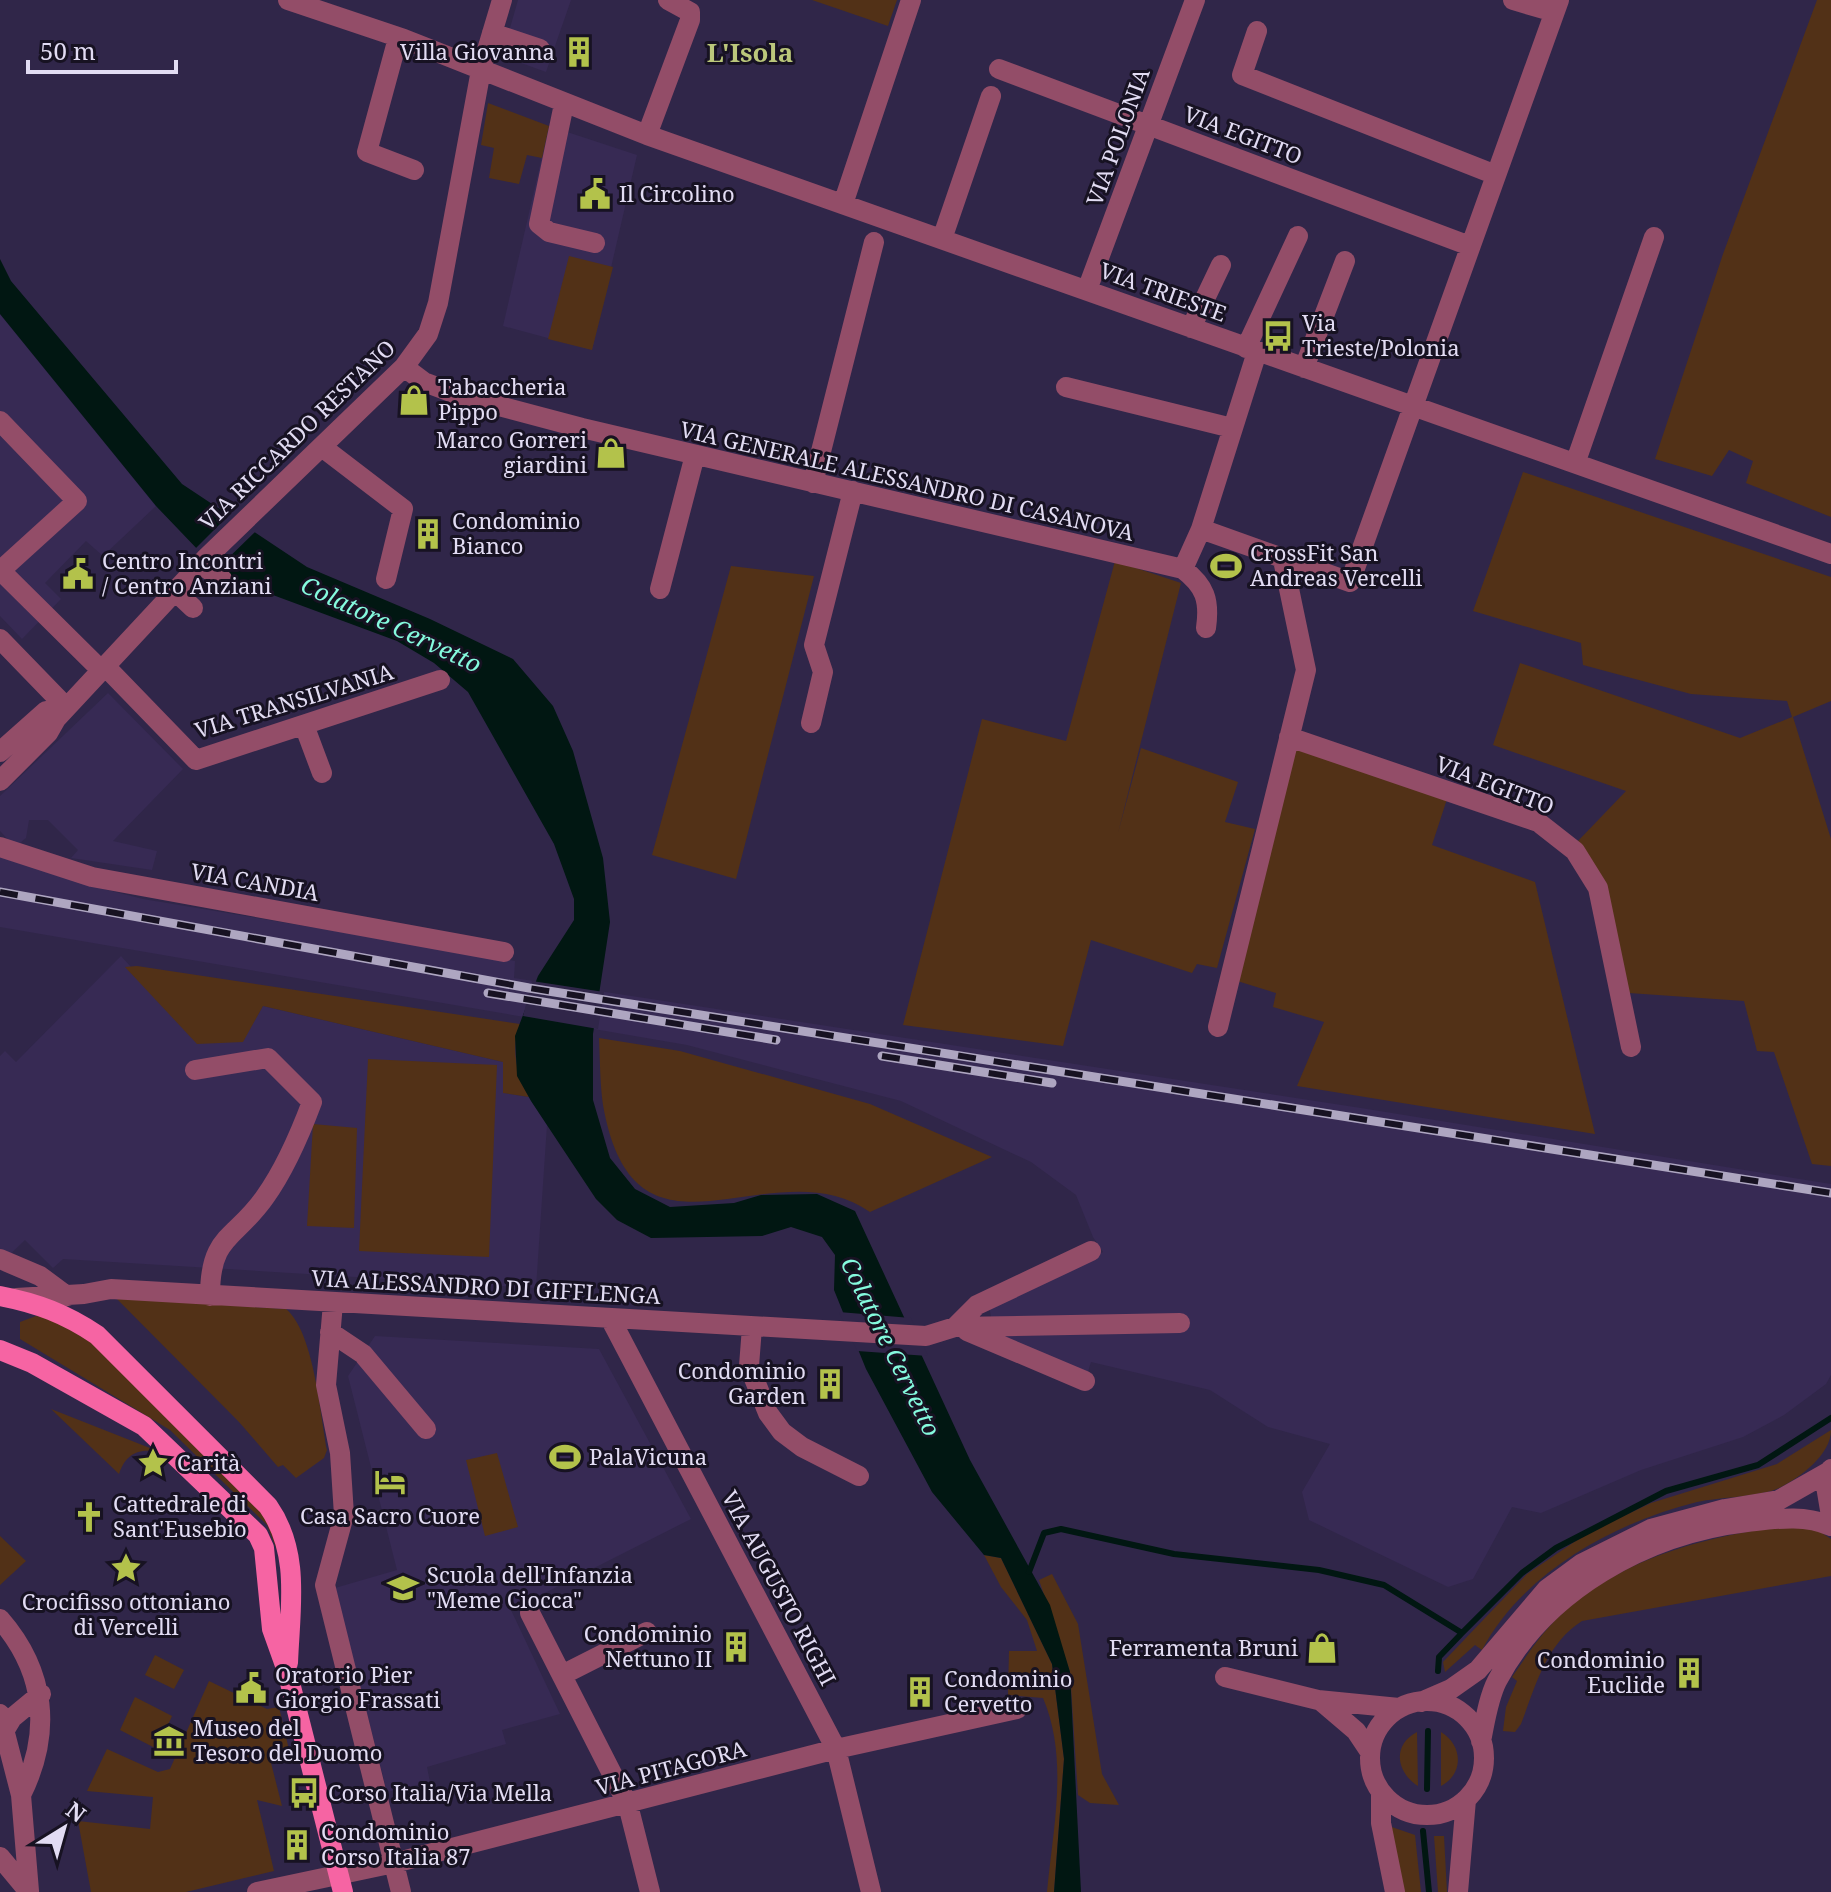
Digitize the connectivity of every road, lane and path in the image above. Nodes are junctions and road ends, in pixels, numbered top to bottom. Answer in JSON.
{"nodes":[{"id":1,"x":288,"y":0,"type":"edge"},
{"id":2,"x":502,"y":0,"type":"edge"},
{"id":3,"x":668,"y":0,"type":"edge"},
{"id":4,"x":911,"y":0,"type":"edge"},
{"id":5,"x":1195,"y":0,"type":"edge"},
{"id":6,"x":1513,"y":0,"type":"edge"},
{"id":7,"x":1556,"y":6,"type":"edge"},
{"id":8,"x":1257,"y":31,"type":"dead end"},
{"id":9,"x":492,"y":33,"type":"junction"},
{"id":10,"x":398,"y":38,"type":"junction"},
{"id":11,"x":540,"y":49,"type":"dead end"},
{"id":12,"x":999,"y":69,"type":"dead end"},
{"id":13,"x":481,"y":70,"type":"junction"},
{"id":14,"x":991,"y":96,"type":"dead end"},
{"id":15,"x":564,"y":104,"type":"junction"},
{"id":16,"x":1148,"y":125,"type":"junction"},
{"id":17,"x":647,"y":135,"type":"junction"},
{"id":18,"x":414,"y":170,"type":"dead end"},
{"id":19,"x":1496,"y":175,"type":"junction"},
{"id":20,"x":843,"y":204,"type":"junction"},
{"id":21,"x":1298,"y":236,"type":"dead end"},
{"id":22,"x":1654,"y":237,"type":"dead end"},
{"id":23,"x":942,"y":239,"type":"junction"},
{"id":24,"x":874,"y":242,"type":"dead end"},
{"id":25,"x":595,"y":243,"type":"dead end"},
{"id":26,"x":1470,"y":246,"type":"junction"},
{"id":27,"x":1345,"y":261,"type":"dead end"},
{"id":28,"x":1221,"y":265,"type":"dead end"},
{"id":29,"x":1087,"y":290,"type":"junction"},
{"id":30,"x":1191,"y":328,"type":"junction"},
{"id":31,"x":1251,"y":350,"type":"junction"},
{"id":32,"x":404,"y":367,"type":"junction"},
{"id":33,"x":1304,"y":368,"type":"junction"},
{"id":34,"x":1066,"y":387,"type":"dead end"},
{"id":35,"x":1414,"y":406,"type":"junction"},
{"id":36,"x":0,"y":421,"type":"edge"},
{"id":37,"x":1232,"y":428,"type":"junction"},
{"id":38,"x":322,"y":447,"type":"junction"},
{"id":39,"x":695,"y":455,"type":"junction"},
{"id":40,"x":1576,"y":461,"type":"junction"},
{"id":41,"x":813,"y":483,"type":"junction"},
{"id":42,"x":853,"y":491,"type":"junction"},
{"id":43,"x":1201,"y":529,"type":"junction"},
{"id":44,"x":1831,"y":554,"type":"edge"},
{"id":45,"x":1283,"y":560,"type":"junction"},
{"id":46,"x":203,"y":561,"type":"junction"},
{"id":47,"x":1183,"y":569,"type":"junction"},
{"id":48,"x":1,"y":570,"type":"edge"},
{"id":49,"x":222,"y":579,"type":"dead end"},
{"id":50,"x":386,"y":579,"type":"dead end"},
{"id":51,"x":660,"y":589,"type":"dead end"},
{"id":52,"x":175,"y":591,"type":"junction"},
{"id":53,"x":193,"y":608,"type":"dead end"},
{"id":54,"x":1206,"y":628,"type":"dead end"},
{"id":55,"x":0,"y":640,"type":"edge"},
{"id":56,"x":103,"y":668,"type":"junction"},
{"id":57,"x":440,"y":680,"type":"dead end"},
{"id":58,"x":64,"y":710,"type":"junction"},
{"id":59,"x":811,"y":723,"type":"dead end"},
{"id":60,"x":304,"y":725,"type":"junction"},
{"id":61,"x":1289,"y":737,"type":"junction"},
{"id":62,"x":0,"y":752,"type":"edge"},
{"id":63,"x":322,"y":773,"type":"dead end"},
{"id":64,"x":0,"y":781,"type":"edge"},
{"id":65,"x":0,"y":847,"type":"edge"},
{"id":66,"x":504,"y":952,"type":"dead end"},
{"id":67,"x":1218,"y":1027,"type":"dead end"},
{"id":68,"x":1631,"y":1047,"type":"dead end"},
{"id":69,"x":195,"y":1070,"type":"dead end"},
{"id":70,"x":1091,"y":1251,"type":"dead end"},
{"id":71,"x":0,"y":1259,"type":"edge"},
{"id":72,"x":67,"y":1296,"type":"junction"},
{"id":73,"x":210,"y":1296,"type":"junction"},
{"id":74,"x":6,"y":1297,"type":"edge"},
{"id":75,"x":333,"y":1303,"type":"junction"},
{"id":76,"x":610,"y":1318,"type":"junction"},
{"id":77,"x":1180,"y":1323,"type":"dead end"},
{"id":78,"x":752,"y":1327,"type":"junction"},
{"id":79,"x":955,"y":1327,"type":"junction"},
{"id":80,"x":330,"y":1332,"type":"junction"},
{"id":81,"x":0,"y":1350,"type":"edge"},
{"id":82,"x":1085,"y":1381,"type":"dead end"},
{"id":83,"x":426,"y":1429,"type":"dead end"},
{"id":84,"x":1830,"y":1470,"type":"edge"},
{"id":85,"x":859,"y":1476,"type":"dead end"},
{"id":86,"x":1831,"y":1516,"type":"edge"},
{"id":87,"x":1831,"y":1526,"type":"edge"},
{"id":88,"x":530,"y":1613,"type":"dead end"},
{"id":89,"x":0,"y":1619,"type":"edge"},
{"id":90,"x":647,"y":1632,"type":"dead end"},
{"id":91,"x":287,"y":1671,"type":"junction"},
{"id":92,"x":562,"y":1675,"type":"junction"},
{"id":93,"x":1225,"y":1677,"type":"dead end"},
{"id":94,"x":41,"y":1694,"type":"junction"},
{"id":95,"x":1318,"y":1700,"type":"junction"},
{"id":96,"x":1421,"y":1702,"type":"junction"},
{"id":97,"x":1399,"y":1708,"type":"junction"},
{"id":98,"x":1017,"y":1709,"type":"dead end"},
{"id":99,"x":1,"y":1728,"type":"edge"},
{"id":100,"x":1481,"y":1741,"type":"junction"},
{"id":101,"x":836,"y":1749,"type":"junction"},
{"id":102,"x":1370,"y":1752,"type":"junction"},
{"id":103,"x":1381,"y":1792,"type":"junction"},
{"id":104,"x":21,"y":1795,"type":"junction"},
{"id":105,"x":1466,"y":1800,"type":"junction"},
{"id":106,"x":628,"y":1805,"type":"junction"},
{"id":107,"x":0,"y":1857,"type":"edge"},
{"id":108,"x":394,"y":1863,"type":"junction"},
{"id":109,"x":340,"y":1882,"type":"edge"},
{"id":110,"x":29,"y":1892,"type":"edge"},
{"id":111,"x":257,"y":1892,"type":"edge"},
{"id":112,"x":401,"y":1892,"type":"edge"},
{"id":113,"x":650,"y":1892,"type":"edge"},
{"id":114,"x":871,"y":1892,"type":"edge"},
{"id":115,"x":1395,"y":1892,"type":"edge"},
{"id":116,"x":1458,"y":1892,"type":"edge"}],
"edges":[{"from":1,"to":10,"type":"street","name":"VIA TRIESTE"},
{"from":2,"to":9,"type":"street","name":"VIA RICCARDO RESTANO"},
{"from":3,"to":17,"type":"street"},
{"from":4,"to":20,"type":"street"},
{"from":5,"to":16,"type":"street","name":"VIA POLONIA"},
{"from":6,"to":7,"type":"street"},
{"from":7,"to":19,"type":"street"},
{"from":8,"to":19,"type":"street"},
{"from":9,"to":11,"type":"street"},
{"from":9,"to":13,"type":"street","name":"VIA RICCARDO RESTANO"},
{"from":10,"to":13,"type":"street","name":"VIA TRIESTE"},
{"from":10,"to":18,"type":"street"},
{"from":12,"to":16,"type":"street","name":"VIA EGITTO"},
{"from":13,"to":15,"type":"street","name":"VIA TRIESTE"},
{"from":13,"to":32,"type":"street","name":"VIA RICCARDO RESTANO"},
{"from":14,"to":23,"type":"street"},
{"from":15,"to":17,"type":"street","name":"VIA TRIESTE"},
{"from":15,"to":25,"type":"street"},
{"from":16,"to":26,"type":"street","name":"VIA EGITTO"},
{"from":16,"to":29,"type":"street","name":"VIA POLONIA"},
{"from":17,"to":20,"type":"street","name":"VIA TRIESTE"},
{"from":19,"to":26,"type":"street"},
{"from":20,"to":23,"type":"street","name":"VIA TRIESTE"},
{"from":21,"to":31,"type":"street"},
{"from":22,"to":40,"type":"street"},
{"from":23,"to":29,"type":"street","name":"VIA TRIESTE"},
{"from":24,"to":41,"type":"street"},
{"from":26,"to":35,"type":"street"},
{"from":27,"to":33,"type":"street"},
{"from":28,"to":30,"type":"street"},
{"from":29,"to":30,"type":"street","name":"VIA TRIESTE"},
{"from":30,"to":31,"type":"street","name":"VIA TRIESTE"},
{"from":31,"to":33,"type":"street","name":"VIA TRIESTE"},
{"from":31,"to":37,"type":"street"},
{"from":32,"to":38,"type":"street","name":"VIA RICCARDO RESTANO"},
{"from":32,"to":39,"type":"street","name":"VIA GENERALE ALESSANDRO DI CASANOVA"},
{"from":33,"to":35,"type":"street","name":"VIA TRIESTE"},
{"from":34,"to":37,"type":"street"},
{"from":35,"to":40,"type":"street","name":"VIA TRIESTE"},
{"from":35,"to":45,"type":"street"},
{"from":36,"to":48,"type":"street"},
{"from":37,"to":43,"type":"street"},
{"from":38,"to":46,"type":"street","name":"VIA RICCARDO RESTANO"},
{"from":38,"to":50,"type":"street"},
{"from":39,"to":41,"type":"street","name":"VIA GENERALE ALESSANDRO DI CASANOVA"},
{"from":39,"to":51,"type":"street"},
{"from":40,"to":44,"type":"street","name":"VIA TRIESTE"},
{"from":41,"to":42,"type":"street","name":"VIA GENERALE ALESSANDRO DI CASANOVA"},
{"from":42,"to":47,"type":"street","name":"VIA GENERALE ALESSANDRO DI CASANOVA"},
{"from":42,"to":59,"type":"street"},
{"from":43,"to":45,"type":"street"},
{"from":43,"to":47,"type":"street"},
{"from":45,"to":61,"type":"street"},
{"from":46,"to":49,"type":"street"},
{"from":46,"to":52,"type":"street","name":"VIA RICCARDO RESTANO"},
{"from":47,"to":54,"type":"street"},
{"from":48,"to":56,"type":"street"},
{"from":52,"to":53,"type":"street"},
{"from":52,"to":56,"type":"street","name":"VIA RICCARDO RESTANO"},
{"from":55,"to":58,"type":"street"},
{"from":56,"to":58,"type":"street","name":"VIA RICCARDO RESTANO"},
{"from":56,"to":60,"type":"street","name":"VIA TRANSILVANIA"},
{"from":57,"to":60,"type":"street","name":"VIA TRANSILVANIA"},
{"from":58,"to":62,"type":"street","name":"VIA RICCARDO RESTANO"},
{"from":58,"to":64,"type":"street","name":"VIA RICCARDO RESTANO"},
{"from":60,"to":63,"type":"street"},
{"from":61,"to":67,"type":"street"},
{"from":61,"to":68,"type":"street","name":"VIA EGITTO"},
{"from":65,"to":66,"type":"street","name":"VIA CANDIA"},
{"from":69,"to":73,"type":"street"},
{"from":70,"to":79,"type":"street"},
{"from":71,"to":72,"type":"street"},
{"from":72,"to":73,"type":"street","name":"VIA ALESSANDRO DI GIFFLENGA"},
{"from":72,"to":74,"type":"street","name":"VIA ALESSANDRO DI GIFFLENGA"},
{"from":73,"to":75,"type":"street","name":"VIA ALESSANDRO DI GIFFLENGA"},
{"from":74,"to":91,"type":"main road"},
{"from":75,"to":76,"type":"street","name":"VIA ALESSANDRO DI GIFFLENGA"},
{"from":75,"to":80,"type":"street"},
{"from":76,"to":78,"type":"street","name":"VIA ALESSANDRO DI GIFFLENGA"},
{"from":76,"to":101,"type":"street","name":"VIA AUGUSTO RIGHI"},
{"from":77,"to":79,"type":"street"},
{"from":78,"to":79,"type":"street","name":"VIA ALESSANDRO DI GIFFLENGA"},
{"from":78,"to":85,"type":"street"},
{"from":79,"to":82,"type":"street"},
{"from":80,"to":83,"type":"street"},
{"from":80,"to":108,"type":"street"},
{"from":81,"to":91,"type":"main road"},
{"from":84,"to":86,"type":"street"},
{"from":84,"to":96,"type":"street"},
{"from":87,"to":100,"type":"street"},
{"from":88,"to":92,"type":"street"},
{"from":89,"to":94,"type":"street"},
{"from":90,"to":92,"type":"street"},
{"from":91,"to":109,"type":"main road"},
{"from":92,"to":106,"type":"street"},
{"from":93,"to":95,"type":"street"},
{"from":94,"to":99,"type":"street"},
{"from":94,"to":104,"type":"street"},
{"from":95,"to":97,"type":"street"},
{"from":95,"to":102,"type":"street"},
{"from":96,"to":97,"type":"street"},
{"from":96,"to":100,"type":"street"},
{"from":97,"to":102,"type":"street"},
{"from":98,"to":101,"type":"street","name":"VIA PITAGORA"},
{"from":99,"to":104,"type":"street"},
{"from":100,"to":105,"type":"street"},
{"from":101,"to":106,"type":"street","name":"VIA PITAGORA"},
{"from":101,"to":114,"type":"street","name":"VIA AUGUSTO RIGHI"},
{"from":102,"to":103,"type":"street"},
{"from":103,"to":105,"type":"street"},
{"from":103,"to":115,"type":"street"},
{"from":104,"to":110,"type":"street"},
{"from":105,"to":116,"type":"street"},
{"from":106,"to":108,"type":"street","name":"VIA PITAGORA"},
{"from":106,"to":113,"type":"street"},
{"from":107,"to":110,"type":"street"},
{"from":108,"to":109,"type":"street","name":"VIA PITAGORA"},
{"from":108,"to":112,"type":"street"},
{"from":109,"to":111,"type":"street","name":"VIA PITAGORA"}]}
